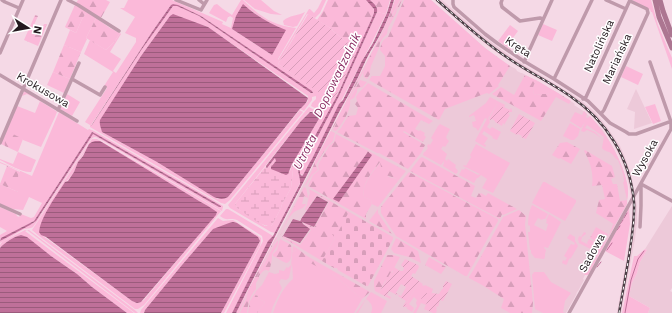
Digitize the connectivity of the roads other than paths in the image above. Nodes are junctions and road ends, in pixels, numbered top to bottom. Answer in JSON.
{"nodes":[{"id":1,"x":23,"y":0,"type":"edge"},
{"id":2,"x":61,"y":0,"type":"edge"},
{"id":3,"x":68,"y":0,"type":"edge"},
{"id":4,"x":176,"y":0,"type":"edge"},
{"id":5,"x":198,"y":0,"type":"edge"},
{"id":6,"x":207,"y":0,"type":"edge"},
{"id":7,"x":453,"y":0,"type":"edge"},
{"id":8,"x":502,"y":0,"type":"edge"},
{"id":9,"x":552,"y":0,"type":"edge"},
{"id":10,"x":592,"y":0,"type":"edge"},
{"id":11,"x":606,"y":0,"type":"edge"},
{"id":12,"x":655,"y":0,"type":"edge"},
{"id":13,"x":660,"y":0,"type":"edge"},
{"id":14,"x":4,"y":1,"type":"edge"},
{"id":15,"x":630,"y":1,"type":"edge"},
{"id":16,"x":0,"y":2,"type":"edge"},
{"id":17,"x":204,"y":4,"type":"junction"},
{"id":18,"x":19,"y":8,"type":"junction"},
{"id":19,"x":626,"y":9,"type":"junction"},
{"id":20,"x":543,"y":19,"type":"junction"},
{"id":21,"x":119,"y":31,"type":"dead end"},
{"id":22,"x":672,"y":35,"type":"edge"},
{"id":23,"x":672,"y":48,"type":"edge"},
{"id":24,"x":0,"y":53,"type":"edge"},
{"id":25,"x":524,"y":62,"type":"junction"},
{"id":26,"x":650,"y":62,"type":"dead end"},
{"id":27,"x":79,"y":63,"type":"dead end"},
{"id":28,"x":0,"y":76,"type":"edge"},
{"id":29,"x":72,"y":79,"type":"junction"},
{"id":30,"x":554,"y":79,"type":"junction"},
{"id":31,"x":105,"y":87,"type":"dead end"},
{"id":32,"x":23,"y":89,"type":"junction"},
{"id":33,"x":584,"y":99,"type":"junction"},
{"id":34,"x":58,"y":110,"type":"junction"},
{"id":35,"x":601,"y":114,"type":"junction"},
{"id":36,"x":77,"y":120,"type":"dead end"},
{"id":37,"x":672,"y":122,"type":"edge"},
{"id":38,"x":0,"y":143,"type":"edge"},
{"id":39,"x":641,"y":184,"type":"junction"},
{"id":40,"x":672,"y":201,"type":"edge"},
{"id":41,"x":631,"y":202,"type":"joint"},
{"id":42,"x":0,"y":205,"type":"edge"},
{"id":43,"x":20,"y":214,"type":"dead end"},
{"id":44,"x":640,"y":227,"type":"dead end"},
{"id":45,"x":569,"y":313,"type":"edge"}],
"edges":[{"from":1,"to":18,"type":"street"},
{"from":2,"to":32,"type":"street"},
{"from":3,"to":21,"type":"street"},
{"from":4,"to":17,"type":"street"},
{"from":5,"to":17,"type":"street"},
{"from":6,"to":17,"type":"street"},
{"from":7,"to":25,"type":"street","name":"Kręta"},
{"from":8,"to":20,"type":"street"},
{"from":9,"to":20,"type":"street"},
{"from":10,"to":30,"type":"street"},
{"from":11,"to":19,"type":"street"},
{"from":12,"to":23,"type":"main road"},
{"from":13,"to":22,"type":"main road"},
{"from":14,"to":16,"type":"street"},
{"from":14,"to":18,"type":"street"},
{"from":15,"to":19,"type":"street","name":"Natolińska"},
{"from":15,"to":35,"type":"street","name":"Mariańska"},
{"from":18,"to":24,"type":"street"},
{"from":19,"to":33,"type":"street","name":"Natolińska"},
{"from":20,"to":25,"type":"street"},
{"from":25,"to":30,"type":"street","name":"Kręta"},
{"from":26,"to":37,"type":"street"},
{"from":27,"to":29,"type":"street"},
{"from":28,"to":32,"type":"street","name":"Krokusowa"},
{"from":29,"to":31,"type":"street"},
{"from":29,"to":34,"type":"street"},
{"from":30,"to":33,"type":"street","name":"Kręta"},
{"from":32,"to":34,"type":"street","name":"Krokusowa"},
{"from":32,"to":38,"type":"street"},
{"from":33,"to":35,"type":"street","name":"Kręta"},
{"from":34,"to":36,"type":"street","name":"Krokusowa"},
{"from":35,"to":37,"type":"street","name":"Kręta"},
{"from":37,"to":39,"type":"street","name":"Wysoka"},
{"from":39,"to":40,"type":"street"},
{"from":39,"to":41,"type":"street","name":"Wysoka"},
{"from":39,"to":44,"type":"street"},
{"from":41,"to":45,"type":"street","name":"Sadowa"},
{"from":42,"to":43,"type":"street"}]}
